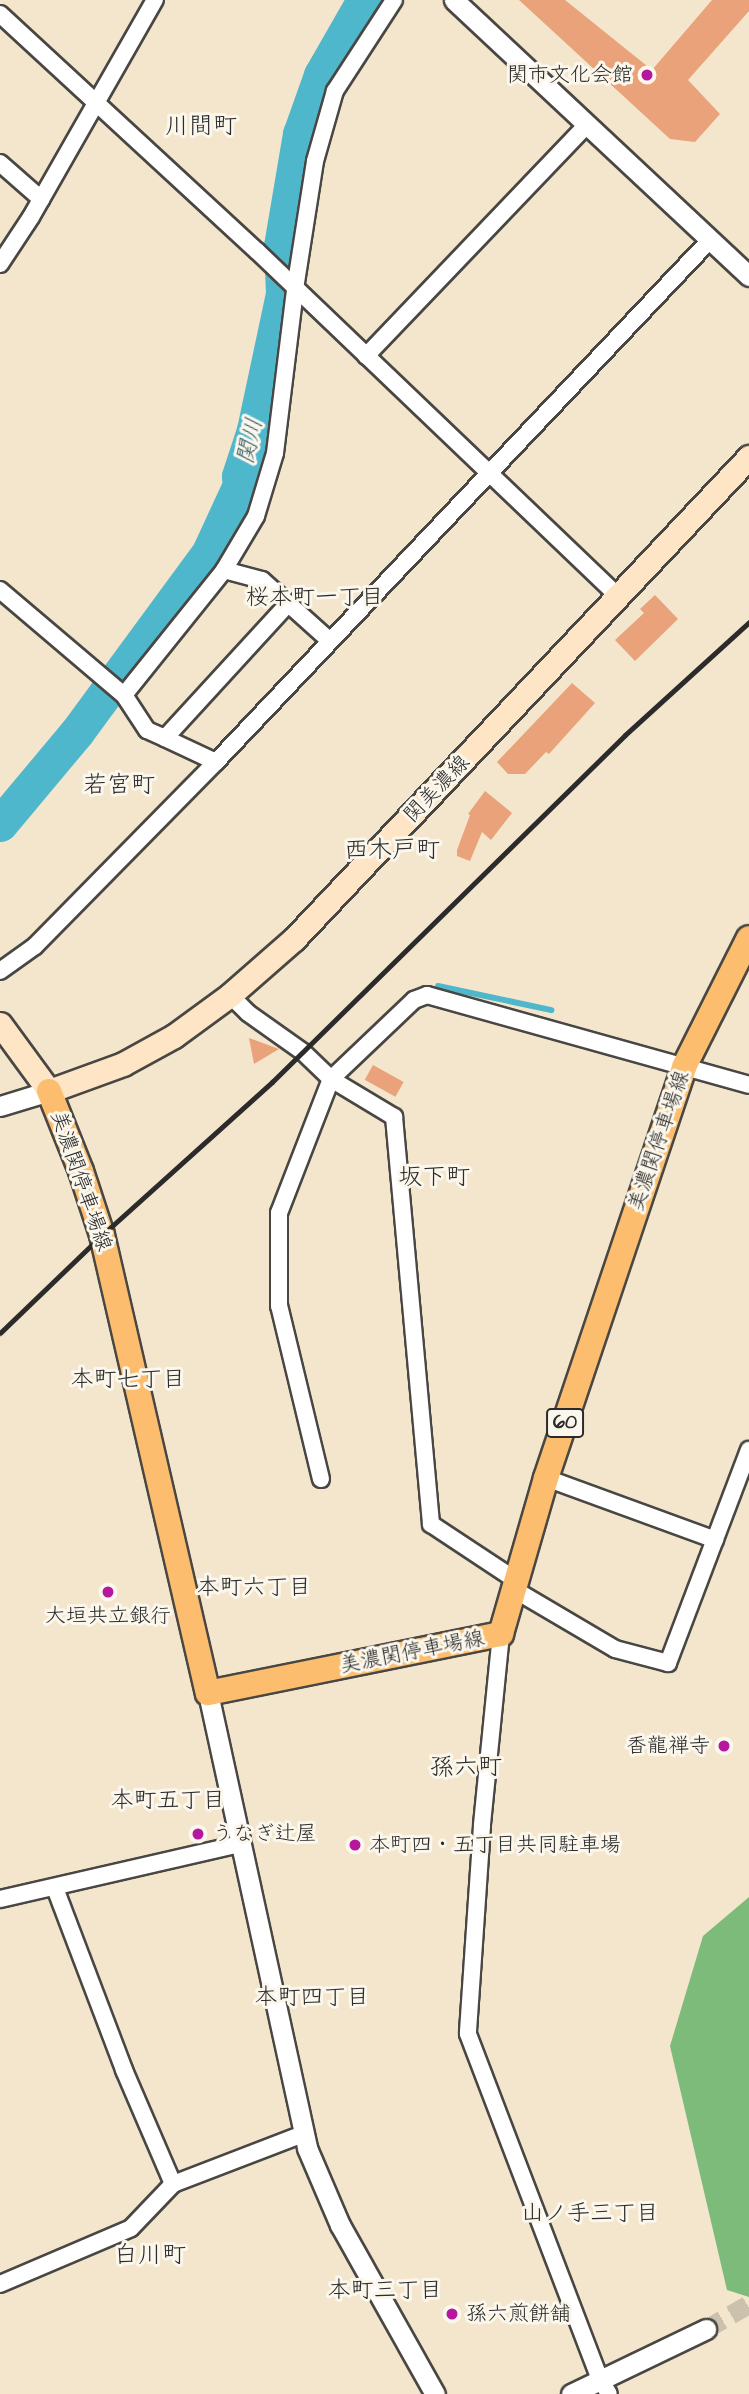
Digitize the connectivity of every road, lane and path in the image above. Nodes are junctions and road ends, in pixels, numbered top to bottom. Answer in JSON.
{"nodes":[{"id":1,"x":155,"y":0,"type":"edge"},
{"id":2,"x":394,"y":0,"type":"edge"},
{"id":3,"x":454,"y":0,"type":"edge"},
{"id":4,"x":0,"y":14,"type":"edge"},
{"id":5,"x":96,"y":103,"type":"junction"},
{"id":6,"x":587,"y":125,"type":"junction"},
{"id":7,"x":0,"y":163,"type":"edge"},
{"id":8,"x":41,"y":199,"type":"junction"},
{"id":9,"x":711,"y":239,"type":"junction"},
{"id":10,"x":0,"y":264,"type":"edge"},
{"id":11,"x":749,"y":276,"type":"edge"},
{"id":12,"x":294,"y":288,"type":"junction"},
{"id":13,"x":366,"y":356,"type":"junction"},
{"id":14,"x":749,"y":457,"type":"edge"},
{"id":15,"x":489,"y":474,"type":"junction"},
{"id":16,"x":223,"y":570,"type":"junction"},
{"id":17,"x":0,"y":590,"type":"edge"},
{"id":18,"x":620,"y":597,"type":"junction"},
{"id":19,"x":288,"y":604,"type":"junction"},
{"id":20,"x":330,"y":641,"type":"junction"},
{"id":21,"x":124,"y":695,"type":"junction"},
{"id":22,"x":164,"y":738,"type":"junction"},
{"id":23,"x":216,"y":762,"type":"junction"},
{"id":24,"x":749,"y":938,"type":"edge"},
{"id":25,"x":0,"y":971,"type":"edge"},
{"id":26,"x":230,"y":995,"type":"junction"},
{"id":27,"x":0,"y":1024,"type":"edge"},
{"id":28,"x":684,"y":1067,"type":"junction"},
{"id":29,"x":331,"y":1079,"type":"junction"},
{"id":30,"x":749,"y":1085,"type":"edge"},
{"id":31,"x":49,"y":1091,"type":"junction"},
{"id":32,"x":0,"y":1106,"type":"edge"},
{"id":33,"x":749,"y":1450,"type":"edge"},
{"id":34,"x":546,"y":1478,"type":"junction"},
{"id":35,"x":321,"y":1479,"type":"dead end"},
{"id":36,"x":715,"y":1541,"type":"junction"},
{"id":37,"x":516,"y":1585,"type":"junction"},
{"id":38,"x":501,"y":1633,"type":"junction"},
{"id":39,"x":208,"y":1693,"type":"junction"},
{"id":40,"x":240,"y":1844,"type":"junction"},
{"id":41,"x":55,"y":1888,"type":"junction"},
{"id":42,"x":0,"y":1899,"type":"edge"},
{"id":43,"x":303,"y":2134,"type":"junction"},
{"id":44,"x":173,"y":2184,"type":"junction"},
{"id":45,"x":0,"y":2284,"type":"edge"},
{"id":46,"x":706,"y":2329,"type":"tunnel mouth"},
{"id":47,"x":604,"y":2387,"type":"edge"},
{"id":48,"x":436,"y":2394,"type":"edge"},
{"id":49,"x":571,"y":2394,"type":"edge"}],
"edges":[{"from":1,"to":5,"type":"street"},
{"from":2,"to":12,"type":"street"},
{"from":3,"to":6,"type":"street"},
{"from":4,"to":5,"type":"street"},
{"from":5,"to":8,"type":"street"},
{"from":5,"to":12,"type":"street"},
{"from":6,"to":9,"type":"street"},
{"from":6,"to":13,"type":"street"},
{"from":7,"to":8,"type":"street"},
{"from":8,"to":10,"type":"street"},
{"from":9,"to":11,"type":"street"},
{"from":9,"to":15,"type":"street"},
{"from":12,"to":13,"type":"street"},
{"from":12,"to":16,"type":"street"},
{"from":13,"to":15,"type":"street"},
{"from":14,"to":18,"type":"main road","name":"関美濃線"},
{"from":15,"to":18,"type":"street"},
{"from":15,"to":20,"type":"street"},
{"from":16,"to":19,"type":"street"},
{"from":16,"to":21,"type":"street"},
{"from":17,"to":21,"type":"street"},
{"from":18,"to":26,"type":"main road","name":"関美濃線"},
{"from":19,"to":20,"type":"street"},
{"from":19,"to":22,"type":"street"},
{"from":20,"to":23,"type":"street"},
{"from":21,"to":22,"type":"street"},
{"from":22,"to":23,"type":"street"},
{"from":23,"to":25,"type":"street"},
{"from":24,"to":28,"type":"main road","name":"美濃関停車場線","number":"60"},
{"from":26,"to":29,"type":"street"},
{"from":26,"to":31,"type":"main road","name":"関美濃線"},
{"from":27,"to":31,"type":"main road"},
{"from":28,"to":29,"type":"street"},
{"from":28,"to":30,"type":"street"},
{"from":28,"to":34,"type":"main road","name":"美濃関停車場線","number":"60"},
{"from":29,"to":35,"type":"street"},
{"from":29,"to":37,"type":"street"},
{"from":31,"to":32,"type":"street"},
{"from":31,"to":39,"type":"main road","name":"美濃関停車場線"},
{"from":33,"to":36,"type":"street"},
{"from":34,"to":36,"type":"street"},
{"from":34,"to":37,"type":"main road","name":"美濃関停車場線","number":"60"},
{"from":36,"to":37,"type":"street"},
{"from":37,"to":38,"type":"main road","name":"美濃関停車場線","number":"60"},
{"from":38,"to":39,"type":"main road","name":"美濃関停車場線"},
{"from":38,"to":47,"type":"street"},
{"from":39,"to":40,"type":"street"},
{"from":40,"to":41,"type":"street"},
{"from":40,"to":43,"type":"street"},
{"from":41,"to":42,"type":"street"},
{"from":41,"to":44,"type":"street"},
{"from":43,"to":44,"type":"street"},
{"from":43,"to":48,"type":"street"},
{"from":44,"to":45,"type":"street"},
{"from":46,"to":47,"type":"street"},
{"from":47,"to":49,"type":"street"}]}
